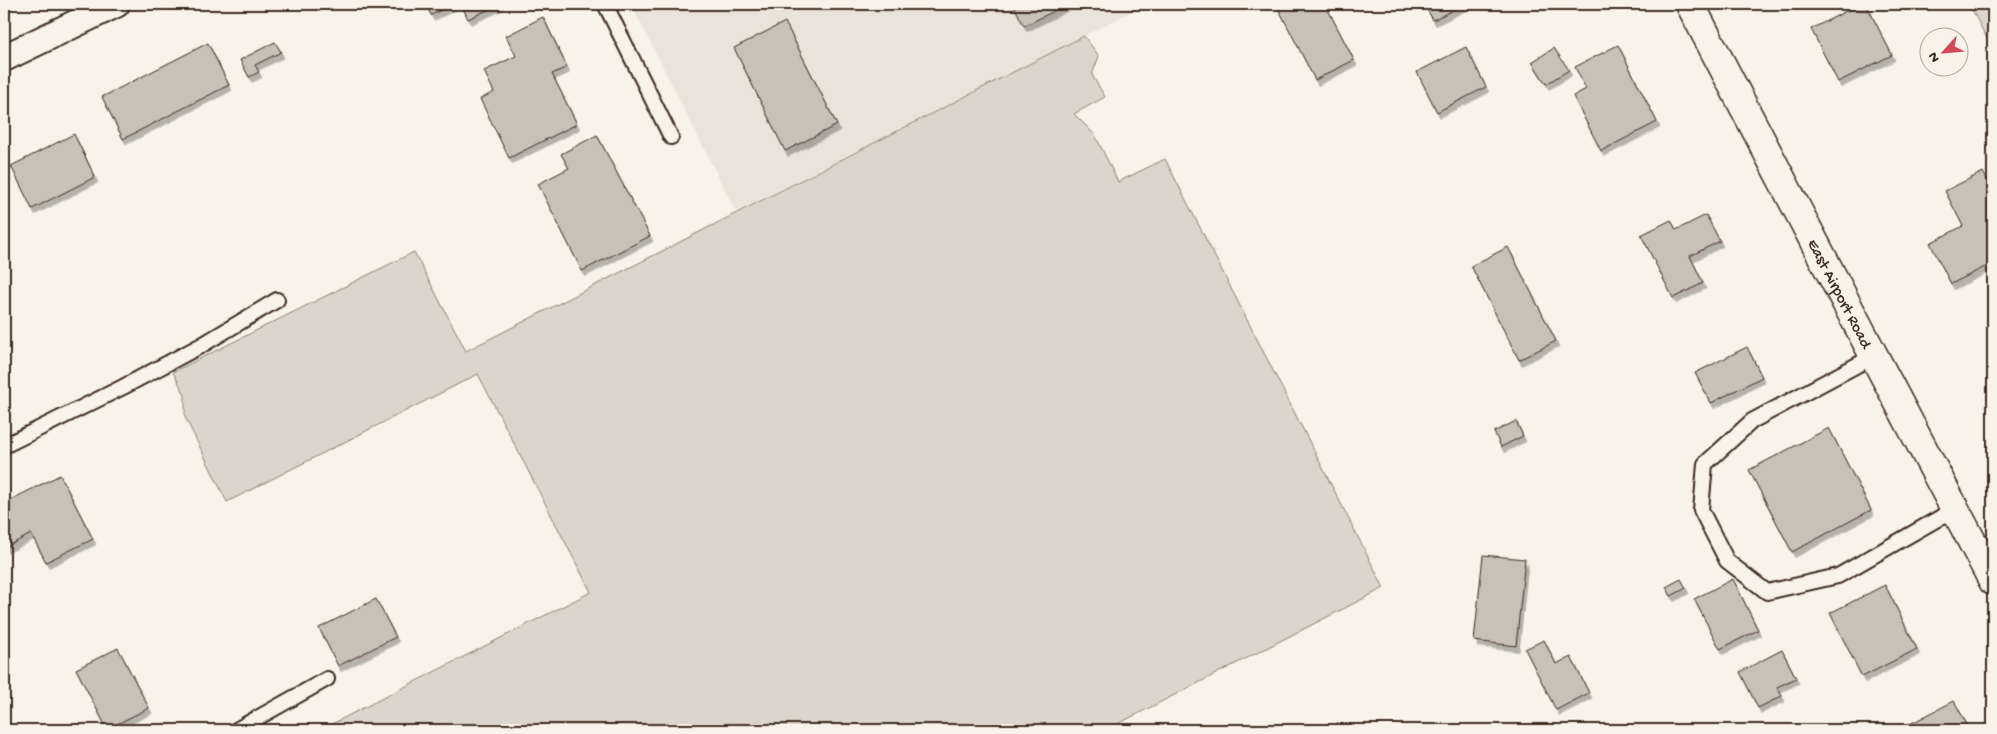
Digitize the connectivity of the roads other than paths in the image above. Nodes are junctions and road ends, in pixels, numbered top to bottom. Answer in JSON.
{"nodes":[{"id":1,"x":116,"y":4,"type":"edge"},
{"id":2,"x":605,"y":4,"type":"edge"},
{"id":3,"x":1690,"y":4,"type":"edge"},
{"id":4,"x":4,"y":58,"type":"edge"},
{"id":5,"x":671,"y":137,"type":"dead end"},
{"id":6,"x":276,"y":300,"type":"dead end"},
{"id":7,"x":1874,"y":356,"type":"junction"},
{"id":8,"x":4,"y":446,"type":"edge"},
{"id":9,"x":1955,"y":510,"type":"junction"},
{"id":10,"x":1993,"y":580,"type":"edge"},
{"id":11,"x":327,"y":679,"type":"dead end"},
{"id":12,"x":236,"y":730,"type":"edge"}],
"edges":[{"from":1,"to":4,"type":"street"},
{"from":2,"to":5,"type":"lane"},
{"from":3,"to":7,"type":"street","name":"East Airport Road"},
{"from":6,"to":8,"type":"lane"},
{"from":7,"to":9,"type":"street","name":"East Airport Road"},
{"from":7,"to":9,"type":"lane"},
{"from":9,"to":10,"type":"street","name":"East Airport Road"},
{"from":11,"to":12,"type":"lane"}]}
